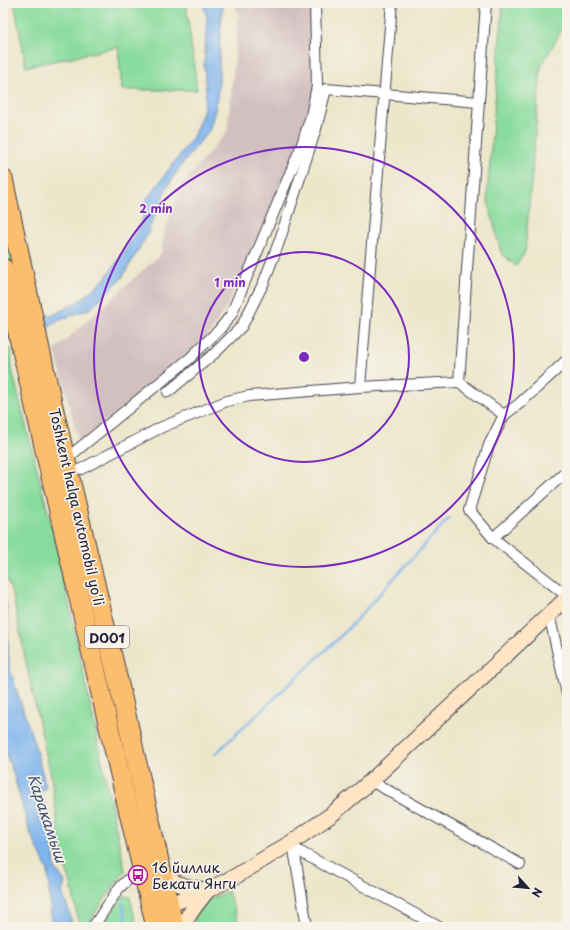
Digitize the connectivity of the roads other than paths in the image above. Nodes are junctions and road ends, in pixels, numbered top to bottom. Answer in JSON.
{"nodes":[{"id":1,"x":315,"y":3,"type":"edge"},
{"id":2,"x":392,"y":3,"type":"edge"},
{"id":3,"x":486,"y":3,"type":"edge"},
{"id":4,"x":384,"y":94,"type":"junction"},
{"id":5,"x":478,"y":102,"type":"junction"},
{"id":6,"x":3,"y":179,"type":"edge"},
{"id":7,"x":3,"y":268,"type":"edge"},
{"id":8,"x":20,"y":301,"type":"junction"},
{"id":9,"x":31,"y":350,"type":"junction"},
{"id":10,"x":567,"y":360,"type":"edge"},
{"id":11,"x":459,"y":382,"type":"junction"},
{"id":12,"x":360,"y":387,"type":"junction"},
{"id":13,"x":168,"y":392,"type":"dead end"},
{"id":14,"x":504,"y":415,"type":"junction"},
{"id":15,"x":66,"y":459,"type":"junction"},
{"id":16,"x":82,"y":469,"type":"dead end"},
{"id":17,"x":567,"y":471,"type":"edge"},
{"id":18,"x":494,"y":538,"type":"junction"},
{"id":19,"x":566,"y":599,"type":"edge"},
{"id":20,"x":549,"y":614,"type":"junction"},
{"id":21,"x":567,"y":694,"type":"edge"},
{"id":22,"x":124,"y":706,"type":"junction"},
{"id":23,"x":105,"y":711,"type":"junction"},
{"id":24,"x":371,"y":781,"type":"junction"},
{"id":25,"x":293,"y":845,"type":"junction"},
{"id":26,"x":520,"y":864,"type":"dead end"},
{"id":27,"x":142,"y":867,"type":"junction"},
{"id":28,"x":162,"y":874,"type":"junction"},
{"id":29,"x":208,"y":890,"type":"junction"},
{"id":30,"x":159,"y":914,"type":"edge"},
{"id":31,"x":93,"y":927,"type":"edge"},
{"id":32,"x":174,"y":927,"type":"edge"},
{"id":33,"x":182,"y":927,"type":"edge"},
{"id":34,"x":307,"y":927,"type":"edge"},
{"id":35,"x":439,"y":927,"type":"edge"}],
"edges":[{"from":1,"to":15,"type":"street"},
{"from":2,"to":4,"type":"street"},
{"from":3,"to":5,"type":"street"},
{"from":4,"to":5,"type":"street"},
{"from":4,"to":12,"type":"street"},
{"from":4,"to":13,"type":"street"},
{"from":5,"to":11,"type":"street"},
{"from":6,"to":8,"type":"highway","name":"Toshkent halqa avtomobil yo'li","number":"D001"},
{"from":7,"to":8,"type":"highway","name":"Toshkent halqa avtomobil yo'li","number":"D001"},
{"from":8,"to":9,"type":"highway","name":"Toshkent halqa avtomobil yo'li","number":"D001"},
{"from":9,"to":15,"type":"highway","name":"Toshkent halqa avtomobil yo'li","number":"D001"},
{"from":9,"to":23,"type":"highway","name":"Toshkent halqa avtomobil yo'li","number":"D001"},
{"from":10,"to":14,"type":"street"},
{"from":11,"to":12,"type":"street"},
{"from":11,"to":14,"type":"street"},
{"from":12,"to":16,"type":"street"},
{"from":14,"to":18,"type":"street"},
{"from":15,"to":22,"type":"highway","name":"Toshkent halqa avtomobil yo'li","number":"D001"},
{"from":17,"to":18,"type":"street"},
{"from":18,"to":19,"type":"street"},
{"from":19,"to":20,"type":"street"},
{"from":20,"to":21,"type":"street"},
{"from":20,"to":24,"type":"street"},
{"from":22,"to":23,"type":"highway"},
{"from":22,"to":28,"type":"highway","name":"Toshkent halqa avtomobil yo'li","number":"D001"},
{"from":23,"to":27,"type":"highway","name":"Toshkent halqa avtomobil yo'li","number":"D001"},
{"from":24,"to":25,"type":"street"},
{"from":24,"to":26,"type":"street"},
{"from":25,"to":29,"type":"street"},
{"from":25,"to":34,"type":"street"},
{"from":25,"to":35,"type":"street"},
{"from":27,"to":30,"type":"highway","name":"Toshkent halqa avtomobil yo'li","number":"D001"},
{"from":27,"to":31,"type":"street"},
{"from":28,"to":29,"type":"street"},
{"from":28,"to":30,"type":"highway","name":"Toshkent halqa avtomobil yo'li","number":"D001"},
{"from":29,"to":30,"type":"street"},
{"from":29,"to":33,"type":"street"},
{"from":30,"to":32,"type":"highway","name":"Toshkent halqa avtomobil yo'li","number":"D001"}]}
